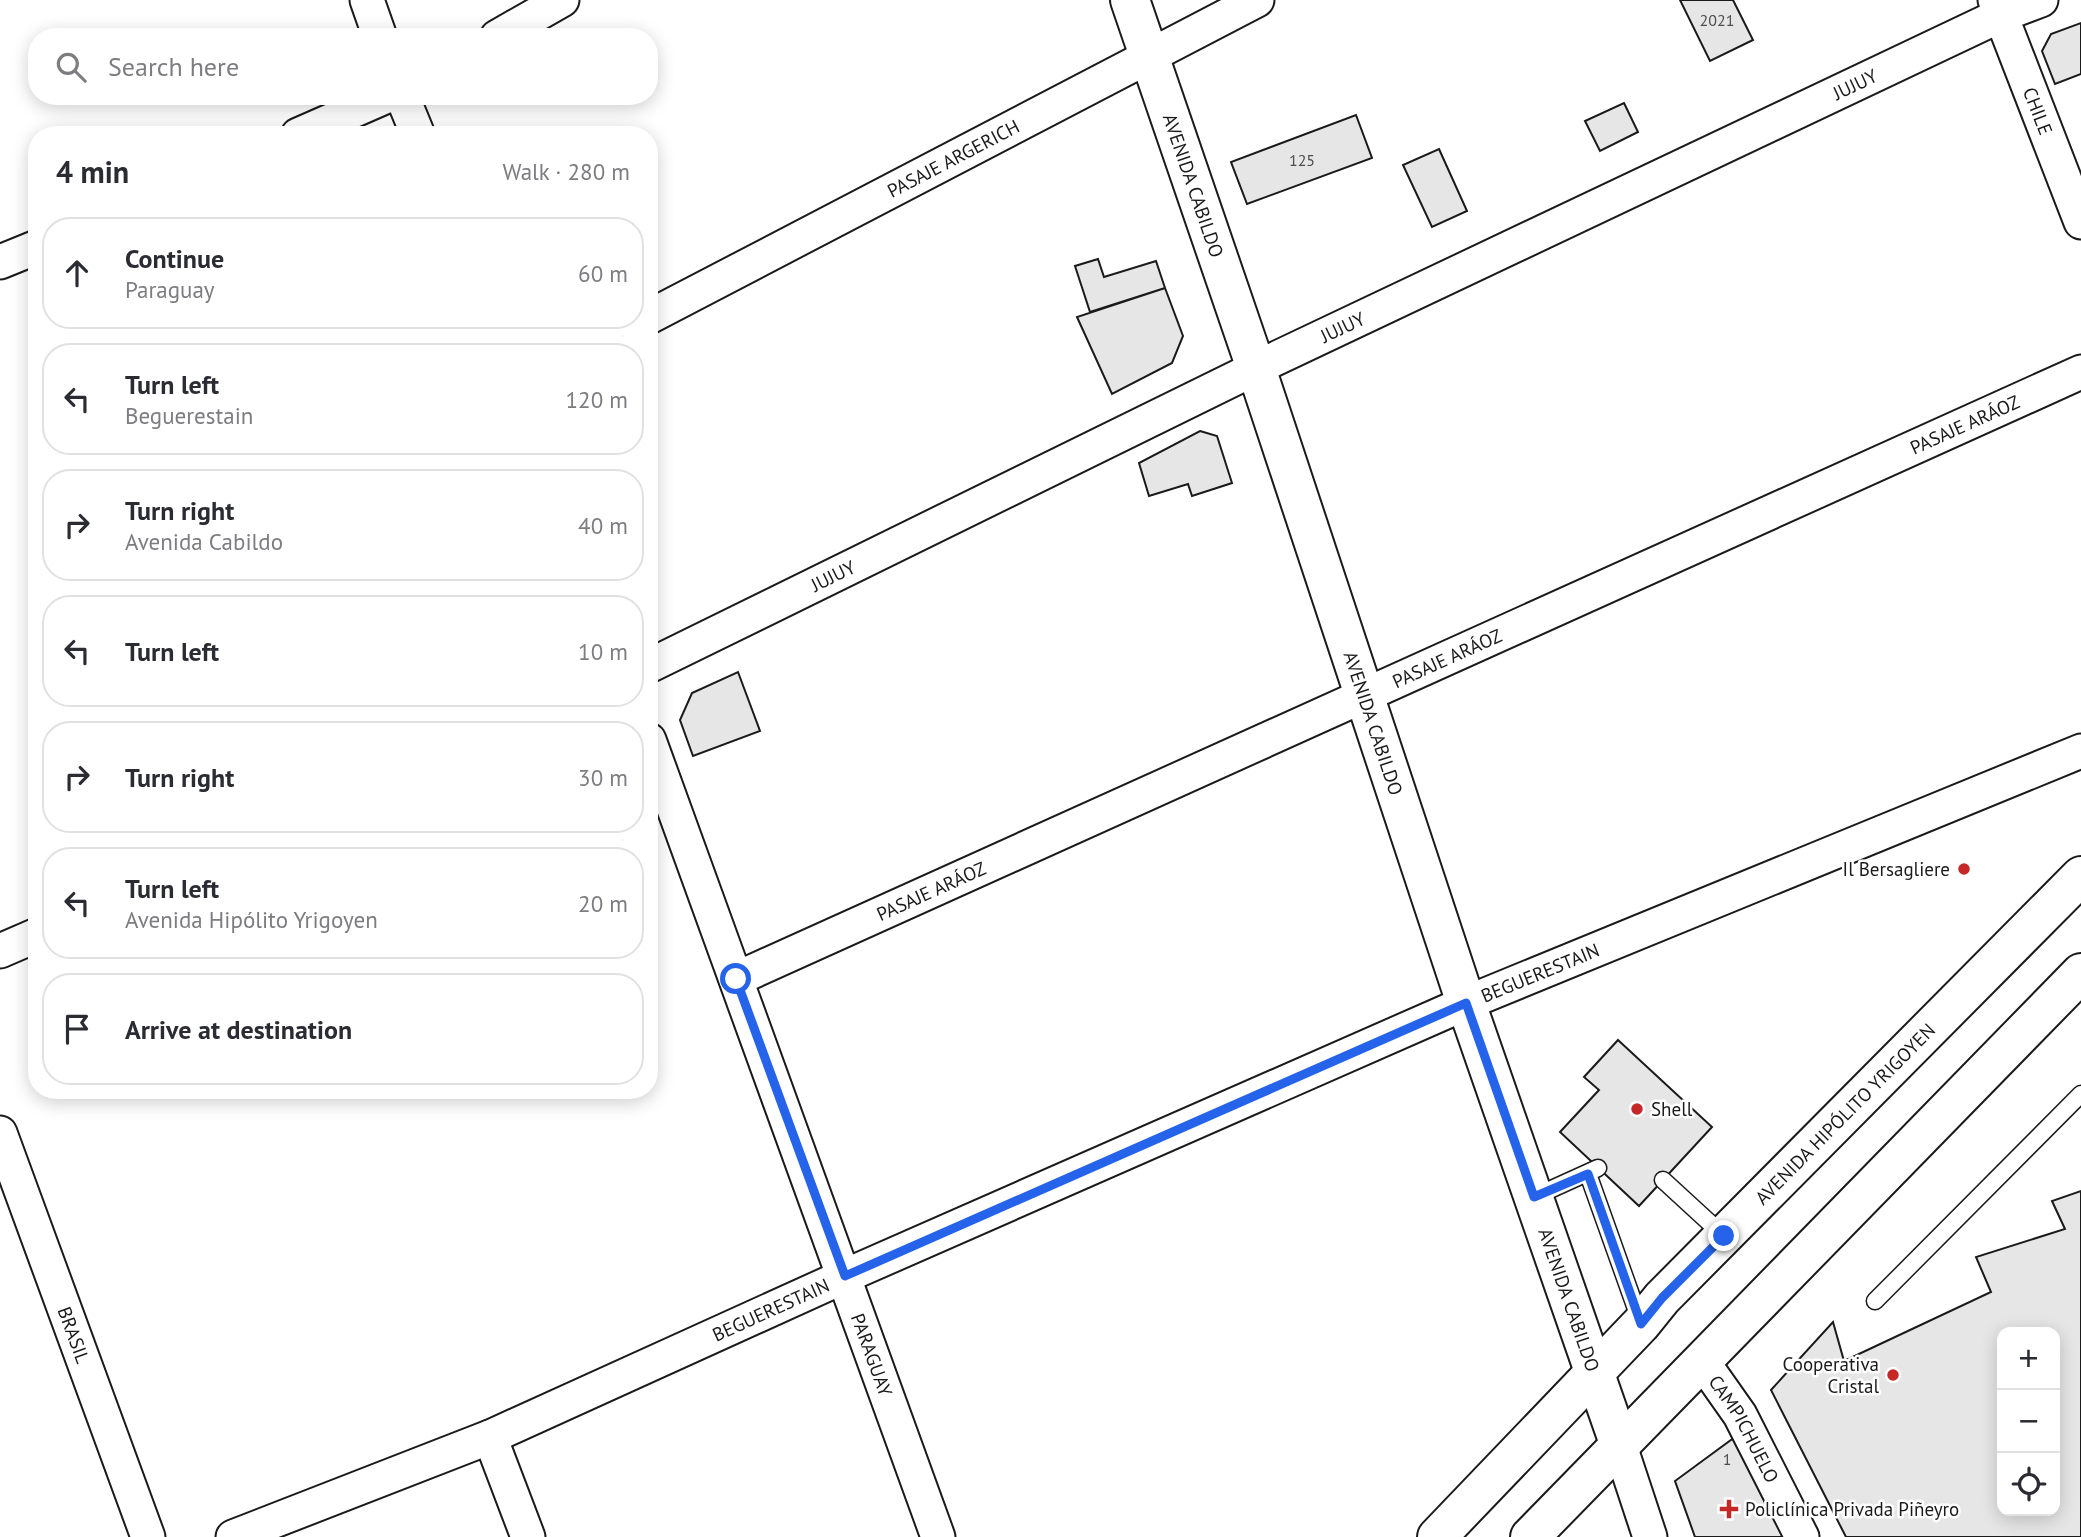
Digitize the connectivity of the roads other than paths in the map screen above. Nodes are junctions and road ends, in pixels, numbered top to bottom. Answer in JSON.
{"nodes":[{"id":1,"x":367,"y":0,"type":"edge"},
{"id":2,"x":562,"y":0,"type":"edge"},
{"id":3,"x":1130,"y":0,"type":"edge"},
{"id":4,"x":1256,"y":0,"type":"edge"},
{"id":5,"x":2041,"y":0,"type":"edge"},
{"id":6,"x":1998,"y":7,"type":"edge"},
{"id":7,"x":377,"y":28,"type":"edge"},
{"id":8,"x":513,"y":28,"type":"edge"},
{"id":9,"x":1148,"y":57,"type":"junction"},
{"id":10,"x":366,"y":105,"type":"edge"},
{"id":11,"x":406,"y":105,"type":"edge"},
{"id":12,"x":319,"y":126,"type":"edge"},
{"id":13,"x":414,"y":126,"type":"edge"},
{"id":14,"x":2081,"y":222,"type":"edge"},
{"id":15,"x":28,"y":251,"type":"edge"},
{"id":16,"x":0,"y":262,"type":"edge"},
{"id":17,"x":658,"y":312,"type":"edge"},
{"id":18,"x":1256,"y":369,"type":"junction"},
{"id":19,"x":2081,"y":372,"type":"edge"},
{"id":20,"x":658,"y":662,"type":"edge"},
{"id":21,"x":1363,"y":697,"type":"junction"},
{"id":22,"x":2081,"y":751,"type":"edge"},
{"id":23,"x":658,"y":765,"type":"edge"},
{"id":24,"x":2081,"y":876,"type":"edge"},
{"id":25,"x":28,"y":939,"type":"edge"},
{"id":26,"x":0,"y":951,"type":"edge"},
{"id":27,"x":2081,"y":973,"type":"edge"},
{"id":28,"x":736,"y":979,"type":"junction"},
{"id":29,"x":1466,"y":1003,"type":"junction"},
{"id":30,"x":2081,"y":1094,"type":"edge"},
{"id":31,"x":0,"y":1133,"type":"edge"},
{"id":32,"x":1662,"y":1180,"type":"dead end"},
{"id":33,"x":1534,"y":1197,"type":"junction"},
{"id":34,"x":1724,"y":1236,"type":"junction"},
{"id":35,"x":845,"y":1276,"type":"junction"},
{"id":36,"x":1875,"y":1301,"type":"dead end"},
{"id":37,"x":1641,"y":1324,"type":"junction"},
{"id":38,"x":1702,"y":1362,"type":"junction"},
{"id":39,"x":1595,"y":1371,"type":"junction"},
{"id":40,"x":490,"y":1437,"type":"junction"},
{"id":41,"x":1620,"y":1446,"type":"junction"},
{"id":42,"x":148,"y":1537,"type":"edge"},
{"id":43,"x":233,"y":1537,"type":"edge"},
{"id":44,"x":528,"y":1537,"type":"edge"},
{"id":45,"x":939,"y":1537,"type":"edge"},
{"id":46,"x":1437,"y":1537,"type":"edge"},
{"id":47,"x":1530,"y":1537,"type":"edge"},
{"id":48,"x":1650,"y":1537,"type":"edge"},
{"id":49,"x":1802,"y":1537,"type":"edge"}],
"edges":[{"from":1,"to":7,"type":"street"},
{"from":2,"to":8,"type":"street"},
{"from":3,"to":9,"type":"main road","name":"AVENIDA CABILDO"},
{"from":4,"to":9,"type":"street","name":"PASAJE ARGERICH"},
{"from":5,"to":6,"type":"street","name":"JUJUY"},
{"from":6,"to":14,"type":"street","name":"CHILE"},
{"from":6,"to":18,"type":"street","name":"JUJUY"},
{"from":9,"to":17,"type":"street","name":"PASAJE ARGERICH"},
{"from":9,"to":18,"type":"main road","name":"AVENIDA CABILDO"},
{"from":10,"to":12,"type":"street"},
{"from":11,"to":13,"type":"street"},
{"from":15,"to":16,"type":"street"},
{"from":18,"to":20,"type":"street","name":"JUJUY"},
{"from":18,"to":21,"type":"main road","name":"AVENIDA CABILDO"},
{"from":19,"to":21,"type":"street","name":"PASAJE ARÁOZ"},
{"from":21,"to":28,"type":"street","name":"PASAJE ARÁOZ"},
{"from":21,"to":29,"type":"main road","name":"AVENIDA CABILDO"},
{"from":22,"to":29,"type":"street","name":"BEGUERESTAIN"},
{"from":23,"to":28,"type":"street","name":"PARAGUAY"},
{"from":24,"to":34,"type":"main road","name":"AVENIDA HIPÓLITO YRIGOYEN"},
{"from":25,"to":26,"type":"street"},
{"from":27,"to":38,"type":"main road"},
{"from":28,"to":35,"type":"street","name":"PARAGUAY"},
{"from":29,"to":33,"type":"main road","name":"AVENIDA CABILDO"},
{"from":29,"to":35,"type":"street","name":"BEGUERESTAIN"},
{"from":30,"to":36,"type":"lane"},
{"from":31,"to":42,"type":"street","name":"BRASIL"},
{"from":32,"to":34,"type":"lane"},
{"from":33,"to":37,"type":"lane"},
{"from":33,"to":39,"type":"main road","name":"AVENIDA CABILDO"},
{"from":34,"to":37,"type":"main road","name":"AVENIDA HIPÓLITO YRIGOYEN"},
{"from":35,"to":40,"type":"street","name":"BEGUERESTAIN"},
{"from":35,"to":45,"type":"street","name":"PARAGUAY"},
{"from":37,"to":39,"type":"main road","name":"AVENIDA HIPÓLITO YRIGOYEN"},
{"from":38,"to":41,"type":"main road"},
{"from":38,"to":49,"type":"street","name":"CAMPICHUELO"},
{"from":39,"to":41,"type":"main road","name":"AVENIDA CABILDO"},
{"from":39,"to":46,"type":"main road","name":"AVENIDA HIPÓLITO YRIGOYEN"},
{"from":40,"to":43,"type":"street","name":"BEGUERESTAIN"},
{"from":40,"to":44,"type":"street"},
{"from":41,"to":47,"type":"main road"},
{"from":41,"to":48,"type":"street"}]}
